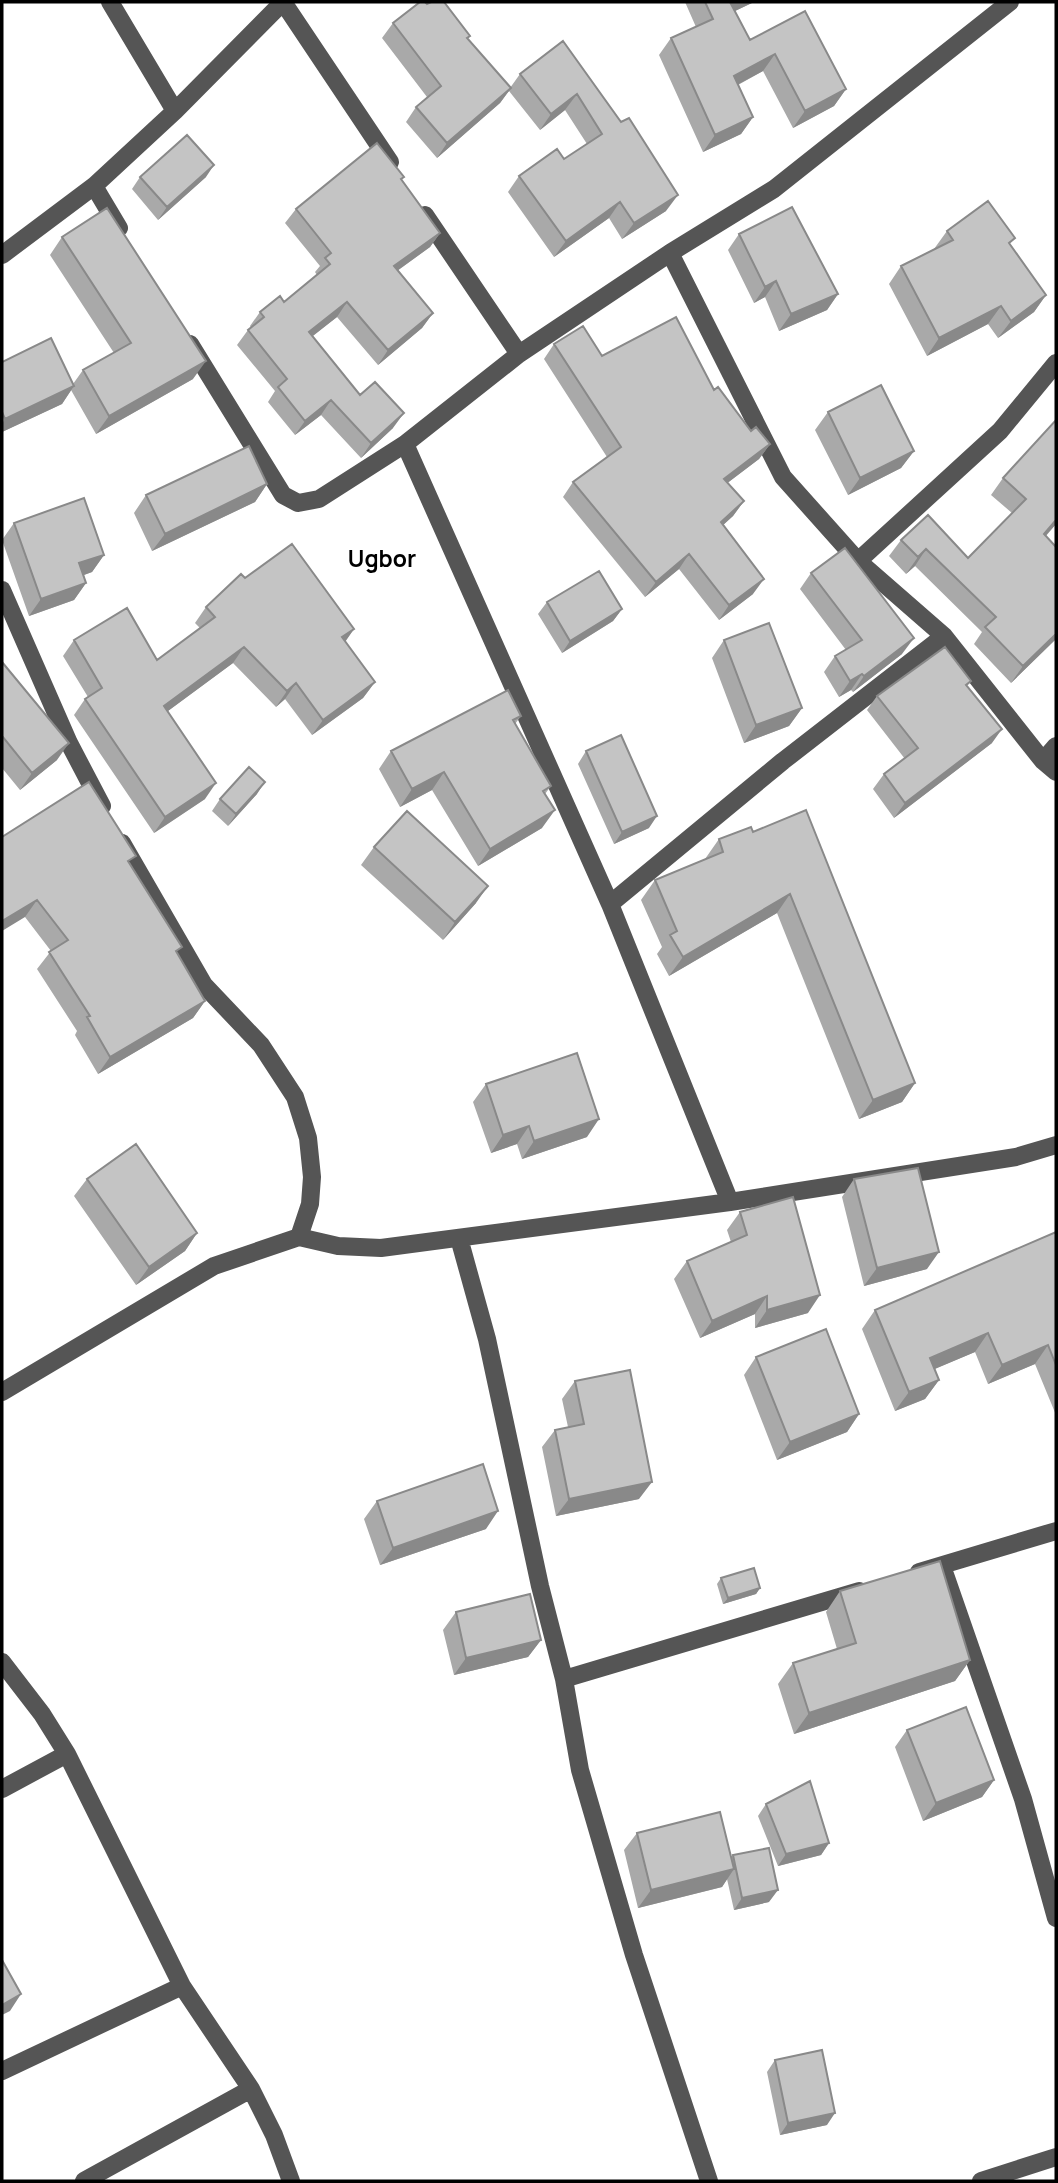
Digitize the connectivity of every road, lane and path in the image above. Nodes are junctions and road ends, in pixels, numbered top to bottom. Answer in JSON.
{"nodes":[{"id":1,"x":110,"y":2,"type":"edge"},
{"id":2,"x":283,"y":2,"type":"edge"},
{"id":3,"x":1010,"y":2,"type":"edge"},
{"id":4,"x":175,"y":111,"type":"junction"},
{"id":5,"x":397,"y":173,"type":"edge"},
{"id":6,"x":94,"y":186,"type":"junction"},
{"id":7,"x":412,"y":195,"type":"edge"},
{"id":8,"x":130,"y":245,"type":"edge"},
{"id":9,"x":670,"y":253,"type":"junction"},
{"id":10,"x":2,"y":255,"type":"edge"},
{"id":11,"x":181,"y":329,"type":"edge"},
{"id":12,"x":519,"y":354,"type":"junction"},
{"id":13,"x":1056,"y":363,"type":"edge"},
{"id":14,"x":405,"y":444,"type":"junction"},
{"id":15,"x":858,"y":561,"type":"junction"},
{"id":16,"x":2,"y":590,"type":"edge"},
{"id":17,"x":944,"y":636,"type":"junction"},
{"id":18,"x":1056,"y":746,"type":"edge"},
{"id":19,"x":1050,"y":766,"type":"edge"},
{"id":20,"x":610,"y":904,"type":"junction"},
{"id":21,"x":1056,"y":1145,"type":"edge"},
{"id":22,"x":730,"y":1202,"type":"junction"},
{"id":23,"x":299,"y":1237,"type":"junction"},
{"id":24,"x":459,"y":1238,"type":"junction"},
{"id":25,"x":2,"y":1392,"type":"edge"},
{"id":26,"x":1056,"y":1531,"type":"edge"},
{"id":27,"x":942,"y":1566,"type":"junction"},
{"id":28,"x":903,"y":1577,"type":"edge"},
{"id":29,"x":877,"y":1585,"type":"edge"},
{"id":30,"x":2,"y":1662,"type":"edge"},
{"id":31,"x":564,"y":1679,"type":"junction"},
{"id":32,"x":67,"y":1754,"type":"junction"},
{"id":33,"x":2,"y":1789,"type":"edge"},
{"id":34,"x":1056,"y":1918,"type":"edge"},
{"id":35,"x":181,"y":1986,"type":"junction"},
{"id":36,"x":2,"y":2071,"type":"edge"},
{"id":37,"x":251,"y":2089,"type":"junction"},
{"id":38,"x":1056,"y":2157,"type":"edge"},
{"id":39,"x":84,"y":2181,"type":"edge"},
{"id":40,"x":291,"y":2181,"type":"edge"},
{"id":41,"x":709,"y":2181,"type":"edge"},
{"id":42,"x":981,"y":2181,"type":"edge"}],
"edges":[{"from":1,"to":4,"type":"street"},
{"from":2,"to":4,"type":"street"},
{"from":2,"to":5,"type":"street"},
{"from":3,"to":9,"type":"street"},
{"from":4,"to":6,"type":"street"},
{"from":6,"to":8,"type":"street"},
{"from":6,"to":10,"type":"street"},
{"from":7,"to":12,"type":"street"},
{"from":9,"to":12,"type":"street"},
{"from":9,"to":15,"type":"street"},
{"from":11,"to":14,"type":"street"},
{"from":12,"to":14,"type":"street"},
{"from":13,"to":15,"type":"street"},
{"from":14,"to":20,"type":"street"},
{"from":15,"to":17,"type":"street"},
{"from":16,"to":23,"type":"street"},
{"from":17,"to":19,"type":"street"},
{"from":17,"to":20,"type":"street"},
{"from":18,"to":19,"type":"street"},
{"from":20,"to":22,"type":"street"},
{"from":21,"to":22,"type":"street"},
{"from":22,"to":24,"type":"street"},
{"from":23,"to":24,"type":"street"},
{"from":23,"to":25,"type":"street"},
{"from":24,"to":31,"type":"street"},
{"from":26,"to":27,"type":"street"},
{"from":27,"to":28,"type":"street"},
{"from":27,"to":34,"type":"street"},
{"from":29,"to":31,"type":"street"},
{"from":30,"to":32,"type":"street"},
{"from":31,"to":41,"type":"street"},
{"from":32,"to":33,"type":"street"},
{"from":32,"to":35,"type":"street"},
{"from":35,"to":36,"type":"street"},
{"from":35,"to":37,"type":"street"},
{"from":37,"to":39,"type":"street"},
{"from":37,"to":40,"type":"street"},
{"from":38,"to":42,"type":"street"}]}
